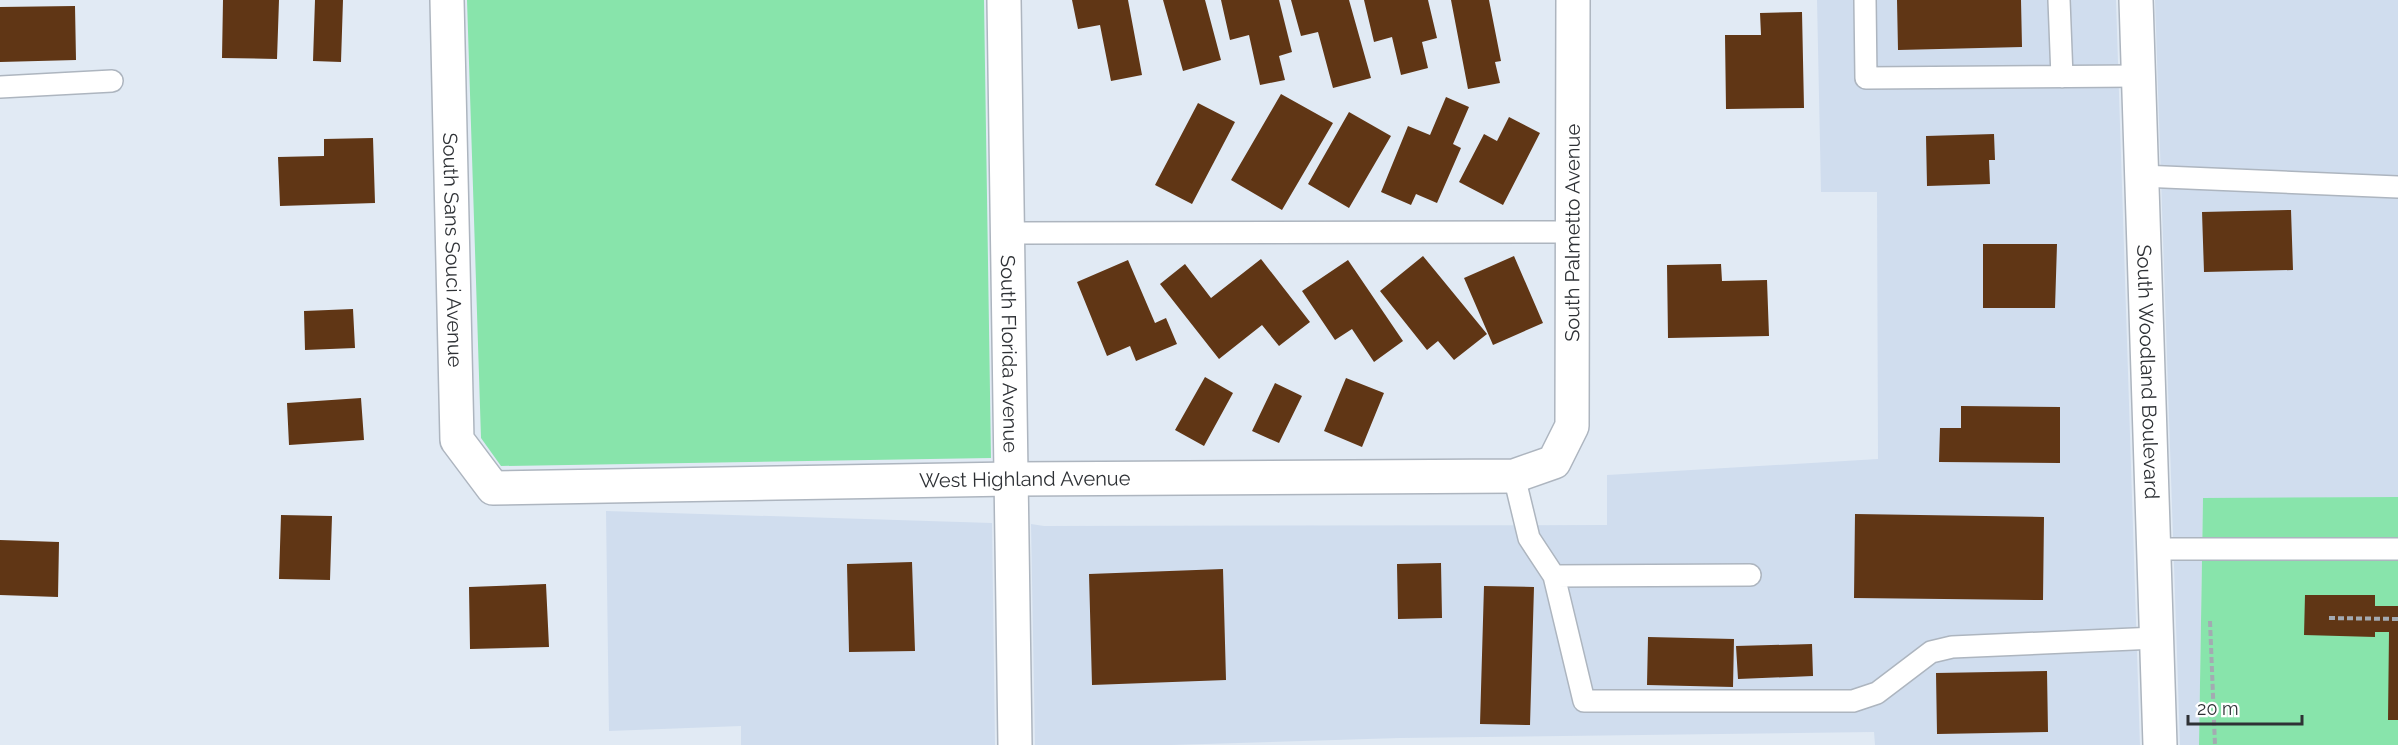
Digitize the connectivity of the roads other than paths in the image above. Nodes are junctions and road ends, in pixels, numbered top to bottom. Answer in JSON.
{"nodes":[{"id":1,"x":447,"y":0,"type":"edge"},
{"id":2,"x":1004,"y":0,"type":"edge"},
{"id":3,"x":1573,"y":0,"type":"edge"},
{"id":4,"x":1865,"y":0,"type":"edge"},
{"id":5,"x":2060,"y":0,"type":"edge"},
{"id":6,"x":2136,"y":0,"type":"edge"},
{"id":7,"x":2062,"y":76,"type":"junction"},
{"id":8,"x":2138,"y":76,"type":"junction"},
{"id":9,"x":112,"y":81,"type":"dead end"},
{"id":10,"x":0,"y":87,"type":"edge"},
{"id":11,"x":2141,"y":176,"type":"junction"},
{"id":12,"x":2398,"y":187,"type":"edge"},
{"id":13,"x":1572,"y":232,"type":"junction"},
{"id":14,"x":1007,"y":233,"type":"junction"},
{"id":15,"x":1554,"y":462,"type":"joint"},
{"id":16,"x":1514,"y":476,"type":"junction"},
{"id":17,"x":1011,"y":479,"type":"junction"},
{"id":18,"x":493,"y":488,"type":"joint"},
{"id":19,"x":2154,"y":549,"type":"junction"},
{"id":20,"x":2398,"y":549,"type":"edge"},
{"id":21,"x":1750,"y":574,"type":"dead end"},
{"id":22,"x":1554,"y":576,"type":"junction"},
{"id":23,"x":2156,"y":639,"type":"junction"},
{"id":24,"x":1015,"y":745,"type":"edge"},
{"id":25,"x":2160,"y":745,"type":"edge"}],
"edges":[{"from":1,"to":18,"type":"street","name":"South Sans Souci Avenue"},
{"from":2,"to":14,"type":"street","name":"South Florida Avenue"},
{"from":3,"to":13,"type":"street","name":"South Palmetto Avenue"},
{"from":4,"to":7,"type":"lane"},
{"from":5,"to":7,"type":"lane"},
{"from":6,"to":8,"type":"street","name":"South Woodland Boulevard"},
{"from":7,"to":8,"type":"lane"},
{"from":8,"to":11,"type":"street","name":"South Woodland Boulevard"},
{"from":9,"to":10,"type":"lane"},
{"from":11,"to":12,"type":"lane"},
{"from":11,"to":19,"type":"street","name":"South Woodland Boulevard"},
{"from":13,"to":14,"type":"lane"},
{"from":13,"to":15,"type":"street","name":"South Palmetto Avenue"},
{"from":14,"to":17,"type":"street","name":"South Florida Avenue"},
{"from":15,"to":16,"type":"street","name":"West Highland Avenue"},
{"from":16,"to":17,"type":"street","name":"West Highland Avenue"},
{"from":16,"to":22,"type":"lane"},
{"from":17,"to":18,"type":"street","name":"West Highland Avenue"},
{"from":17,"to":24,"type":"street","name":"South Florida Avenue"},
{"from":19,"to":20,"type":"lane"},
{"from":19,"to":23,"type":"street","name":"South Woodland Boulevard"},
{"from":21,"to":22,"type":"lane"},
{"from":22,"to":23,"type":"lane"},
{"from":23,"to":25,"type":"street","name":"South Woodland Boulevard"}]}
